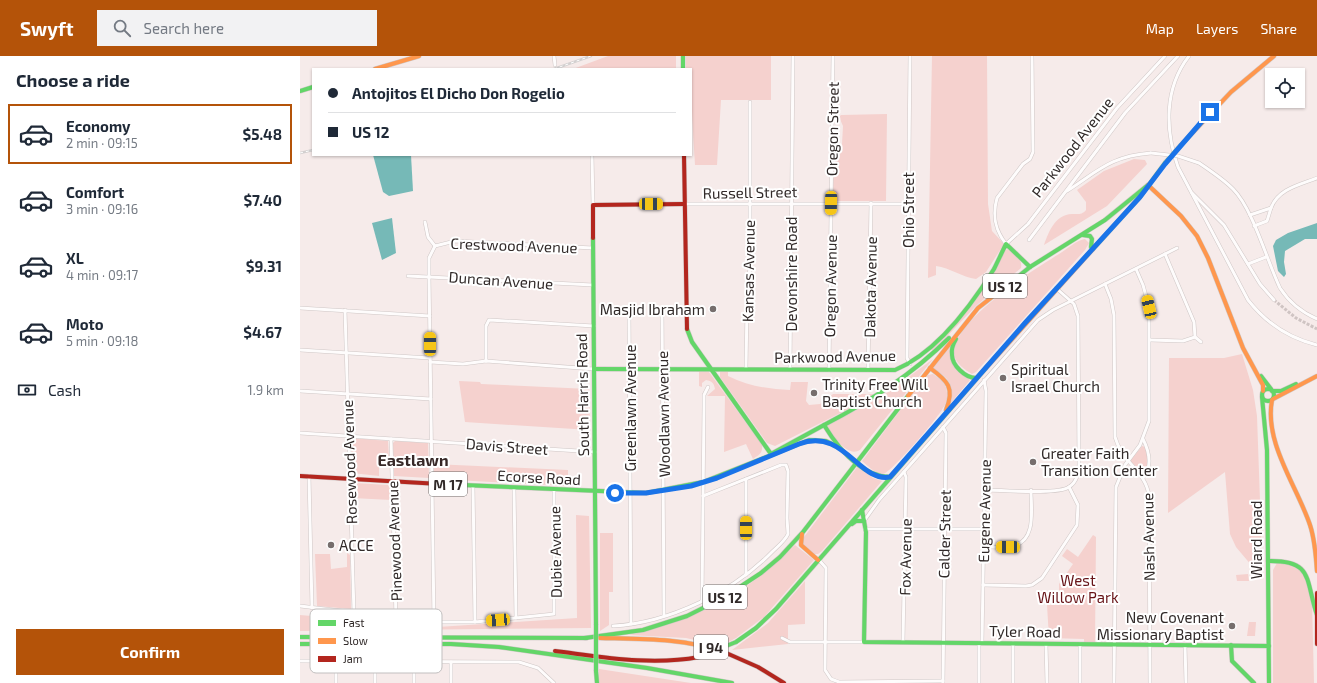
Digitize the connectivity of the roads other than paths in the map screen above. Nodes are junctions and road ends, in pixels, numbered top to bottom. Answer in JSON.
{"nodes":[{"id":1,"x":419,"y":56,"type":"edge"},
{"id":2,"x":554,"y":56,"type":"edge"},
{"id":3,"x":683,"y":56,"type":"edge"},
{"id":4,"x":793,"y":56,"type":"edge"},
{"id":5,"x":833,"y":56,"type":"edge"},
{"id":6,"x":910,"y":56,"type":"edge"},
{"id":7,"x":1032,"y":56,"type":"edge"},
{"id":8,"x":1165,"y":56,"type":"edge"},
{"id":9,"x":1178,"y":56,"type":"edge"},
{"id":10,"x":1189,"y":56,"type":"edge"},
{"id":11,"x":1274,"y":56,"type":"edge"},
{"id":12,"x":555,"y":66,"type":"dead end"},
{"id":13,"x":378,"y":68,"type":"edge"},
{"id":14,"x":683,"y":68,"type":"edge"},
{"id":15,"x":312,"y":88,"type":"edge"},
{"id":16,"x":300,"y":91,"type":"edge"},
{"id":17,"x":750,"y":102,"type":"dead end"},
{"id":18,"x":592,"y":156,"type":"edge"},
{"id":19,"x":684,"y":156,"type":"edge"},
{"id":20,"x":1317,"y":178,"type":"edge"},
{"id":21,"x":1148,"y":185,"type":"junction"},
{"id":22,"x":1190,"y":190,"type":"junction"},
{"id":23,"x":1064,"y":193,"type":"junction"},
{"id":24,"x":791,"y":203,"type":"junction"},
{"id":25,"x":831,"y":203,"type":"junction"},
{"id":26,"x":593,"y":204,"type":"junction"},
{"id":27,"x":684,"y":204,"type":"junction"},
{"id":28,"x":749,"y":204,"type":"junction"},
{"id":29,"x":871,"y":204,"type":"junction"},
{"id":30,"x":908,"y":204,"type":"junction"},
{"id":31,"x":1271,"y":208,"type":"junction"},
{"id":32,"x":1250,"y":215,"type":"junction"},
{"id":33,"x":424,"y":222,"type":"dead end"},
{"id":34,"x":1254,"y":226,"type":"junction"},
{"id":35,"x":1083,"y":235,"type":"junction"},
{"id":36,"x":1029,"y":240,"type":"dead end"},
{"id":37,"x":1006,"y":244,"type":"junction"},
{"id":38,"x":435,"y":246,"type":"junction"},
{"id":39,"x":593,"y":248,"type":"junction"},
{"id":40,"x":1176,"y":248,"type":"dead end"},
{"id":41,"x":1088,"y":253,"type":"junction"},
{"id":42,"x":1166,"y":254,"type":"junction"},
{"id":43,"x":1266,"y":257,"type":"junction"},
{"id":44,"x":1248,"y":264,"type":"junction"},
{"id":45,"x":1030,"y":267,"type":"junction"},
{"id":46,"x":1136,"y":269,"type":"junction"},
{"id":47,"x":408,"y":276,"type":"dead end"},
{"id":48,"x":429,"y":276,"type":"junction"},
{"id":49,"x":1104,"y":284,"type":"junction"},
{"id":50,"x":593,"y":285,"type":"junction"},
{"id":51,"x":1056,"y":288,"type":"junction"},
{"id":52,"x":1274,"y":300,"type":"tunnel mouth"},
{"id":53,"x":1070,"y":301,"type":"junction"},
{"id":54,"x":300,"y":308,"type":"edge"},
{"id":55,"x":662,"y":308,"type":"dead end"},
{"id":56,"x":345,"y":310,"type":"junction"},
{"id":57,"x":629,"y":312,"type":"dead end"},
{"id":58,"x":430,"y":316,"type":"junction"},
{"id":59,"x":970,"y":316,"type":"junction"},
{"id":60,"x":1317,"y":319,"type":"edge"},
{"id":61,"x":594,"y":326,"type":"junction"},
{"id":62,"x":1195,"y":337,"type":"junction"},
{"id":63,"x":1150,"y":340,"type":"junction"},
{"id":64,"x":1201,"y":342,"type":"dead end"},
{"id":65,"x":1317,"y":345,"type":"edge"},
{"id":66,"x":300,"y":350,"type":"edge"},
{"id":67,"x":346,"y":352,"type":"junction"},
{"id":68,"x":430,"y":358,"type":"junction"},
{"id":69,"x":430,"y":362,"type":"junction"},
{"id":70,"x":486,"y":362,"type":"junction"},
{"id":71,"x":1250,"y":362,"type":"junction"},
{"id":72,"x":910,"y":364,"type":"junction"},
{"id":73,"x":662,"y":368,"type":"junction"},
{"id":74,"x":710,"y":368,"type":"junction"},
{"id":75,"x":930,"y":368,"type":"junction"},
{"id":76,"x":594,"y":369,"type":"junction"},
{"id":77,"x":629,"y":369,"type":"junction"},
{"id":78,"x":746,"y":369,"type":"junction"},
{"id":79,"x":790,"y":369,"type":"junction"},
{"id":80,"x":829,"y":370,"type":"junction"},
{"id":81,"x":868,"y":370,"type":"junction"},
{"id":82,"x":1317,"y":376,"type":"edge"},
{"id":83,"x":976,"y":378,"type":"junction"},
{"id":84,"x":984,"y":380,"type":"junction"},
{"id":85,"x":708,"y":387,"type":"dead end"},
{"id":86,"x":1272,"y":390,"type":"junction"},
{"id":87,"x":300,"y":391,"type":"edge"},
{"id":88,"x":1263,"y":391,"type":"junction"},
{"id":89,"x":347,"y":394,"type":"junction"},
{"id":90,"x":1262,"y":397,"type":"junction"},
{"id":91,"x":431,"y":399,"type":"junction"},
{"id":92,"x":1273,"y":399,"type":"junction"},
{"id":93,"x":942,"y":417,"type":"junction"},
{"id":94,"x":824,"y":425,"type":"junction"},
{"id":95,"x":944,"y":427,"type":"junction"},
{"id":96,"x":300,"y":433,"type":"edge"},
{"id":97,"x":349,"y":436,"type":"junction"},
{"id":98,"x":390,"y":439,"type":"junction"},
{"id":99,"x":1143,"y":439,"type":"junction"},
{"id":100,"x":431,"y":441,"type":"junction"},
{"id":101,"x":840,"y":448,"type":"junction"},
{"id":102,"x":595,"y":452,"type":"junction"},
{"id":103,"x":771,"y":454,"type":"junction"},
{"id":104,"x":857,"y":461,"type":"junction"},
{"id":105,"x":1127,"y":462,"type":"junction"},
{"id":106,"x":904,"y":472,"type":"junction"},
{"id":107,"x":300,"y":476,"type":"edge"},
{"id":108,"x":309,"y":476,"type":"junction"},
{"id":109,"x":890,"y":477,"type":"junction"},
{"id":110,"x":1143,"y":478,"type":"junction"},
{"id":111,"x":350,"y":479,"type":"junction"},
{"id":112,"x":746,"y":479,"type":"junction"},
{"id":113,"x":392,"y":481,"type":"junction"},
{"id":114,"x":703,"y":482,"type":"junction"},
{"id":115,"x":432,"y":483,"type":"junction"},
{"id":116,"x":473,"y":486,"type":"junction"},
{"id":117,"x":1069,"y":487,"type":"junction"},
{"id":118,"x":514,"y":488,"type":"junction"},
{"id":119,"x":554,"y":490,"type":"junction"},
{"id":120,"x":985,"y":490,"type":"junction"},
{"id":121,"x":1031,"y":490,"type":"junction"},
{"id":122,"x":664,"y":491,"type":"junction"},
{"id":123,"x":595,"y":492,"type":"junction"},
{"id":124,"x":630,"y":493,"type":"junction"},
{"id":125,"x":703,"y":496,"type":"junction"},
{"id":126,"x":862,"y":510,"type":"junction"},
{"id":127,"x":864,"y":522,"type":"junction"},
{"id":128,"x":944,"y":528,"type":"junction"},
{"id":129,"x":865,"y":529,"type":"junction"},
{"id":130,"x":905,"y":529,"type":"junction"},
{"id":131,"x":984,"y":529,"type":"junction"},
{"id":132,"x":803,"y":532,"type":"junction"},
{"id":133,"x":984,"y":546,"type":"junction"},
{"id":134,"x":824,"y":552,"type":"junction"},
{"id":135,"x":818,"y":560,"type":"junction"},
{"id":136,"x":1268,"y":561,"type":"junction"},
{"id":137,"x":1317,"y":571,"type":"edge"},
{"id":138,"x":746,"y":575,"type":"junction"},
{"id":139,"x":983,"y":585,"type":"junction"},
{"id":140,"x":1317,"y":593,"type":"edge"},
{"id":141,"x":702,"y":601,"type":"junction"},
{"id":142,"x":300,"y":606,"type":"edge"},
{"id":143,"x":312,"y":608,"type":"junction"},
{"id":144,"x":320,"y":609,"type":"edge"},
{"id":145,"x":354,"y":609,"type":"edge"},
{"id":146,"x":396,"y":609,"type":"edge"},
{"id":147,"x":434,"y":609,"type":"edge"},
{"id":148,"x":664,"y":615,"type":"junction"},
{"id":149,"x":1317,"y":615,"type":"edge"},
{"id":150,"x":516,"y":618,"type":"junction"},
{"id":151,"x":442,"y":622,"type":"edge"},
{"id":152,"x":475,"y":622,"type":"junction"},
{"id":153,"x":631,"y":624,"type":"junction"},
{"id":154,"x":613,"y":626,"type":"dead end"},
{"id":155,"x":300,"y":637,"type":"edge"},
{"id":156,"x":310,"y":637,"type":"edge"},
{"id":157,"x":442,"y":637,"type":"edge"},
{"id":158,"x":585,"y":638,"type":"junction"},
{"id":159,"x":782,"y":638,"type":"dead end"},
{"id":160,"x":825,"y":642,"type":"junction"},
{"id":161,"x":864,"y":642,"type":"junction"},
{"id":162,"x":903,"y":642,"type":"junction"},
{"id":163,"x":943,"y":642,"type":"junction"},
{"id":164,"x":981,"y":643,"type":"junction"},
{"id":165,"x":1013,"y":643,"type":"junction"},
{"id":166,"x":442,"y":644,"type":"edge"},
{"id":167,"x":1046,"y":644,"type":"junction"},
{"id":168,"x":1080,"y":644,"type":"junction"},
{"id":169,"x":1114,"y":644,"type":"junction"},
{"id":170,"x":1150,"y":644,"type":"junction"},
{"id":171,"x":1317,"y":644,"type":"edge"},
{"id":172,"x":1185,"y":645,"type":"junction"},
{"id":173,"x":1231,"y":645,"type":"junction"},
{"id":174,"x":1269,"y":646,"type":"junction"},
{"id":175,"x":531,"y":651,"type":"junction"},
{"id":176,"x":442,"y":662,"type":"edge"},
{"id":177,"x":451,"y":662,"type":"junction"},
{"id":178,"x":843,"y":682,"type":"edge"},
{"id":179,"x":907,"y":682,"type":"edge"},
{"id":180,"x":943,"y":682,"type":"edge"},
{"id":181,"x":451,"y":683,"type":"edge"},
{"id":182,"x":554,"y":683,"type":"edge"},
{"id":183,"x":596,"y":683,"type":"edge"},
{"id":184,"x":732,"y":683,"type":"edge"},
{"id":185,"x":784,"y":683,"type":"edge"},
{"id":186,"x":979,"y":683,"type":"edge"},
{"id":187,"x":1014,"y":683,"type":"edge"},
{"id":188,"x":1047,"y":683,"type":"edge"},
{"id":189,"x":1080,"y":683,"type":"edge"},
{"id":190,"x":1114,"y":683,"type":"edge"},
{"id":191,"x":1150,"y":683,"type":"edge"},
{"id":192,"x":1186,"y":683,"type":"edge"},
{"id":193,"x":1254,"y":683,"type":"edge"},
{"id":194,"x":1269,"y":683,"type":"edge"}],
"edges":[{"from":1,"to":13,"type":"main road"},
{"from":2,"to":12,"type":"street"},
{"from":3,"to":14,"type":"main road"},
{"from":4,"to":24,"type":"street","name":"Devonshire Road"},
{"from":5,"to":25,"type":"street","name":"Oregon Street"},
{"from":6,"to":30,"type":"street","name":"Ohio Street"},
{"from":7,"to":37,"type":"street"},
{"from":8,"to":37,"type":"street","name":"Parkwood Avenue"},
{"from":9,"to":23,"type":"street"},
{"from":10,"to":22,"type":"street"},
{"from":11,"to":21,"type":"main road","name":"US 12","number":"US 12","bridge":true},
{"from":15,"to":16,"type":"main road"},
{"from":17,"to":28,"type":"street","name":"Kansas Avenue"},
{"from":18,"to":26,"type":"street","name":"South Harris Road"},
{"from":19,"to":27,"type":"main road"},
{"from":20,"to":31,"type":"street"},
{"from":21,"to":35,"type":"main road","name":"US 12","number":"US 12"},
{"from":21,"to":41,"type":"main road","name":"US 12","number":"US 12"},
{"from":21,"to":71,"type":"main road"},
{"from":22,"to":44,"type":"street"},
{"from":22,"to":65,"type":"street"},
{"from":23,"to":32,"type":"street","bridge":true},
{"from":23,"to":36,"type":"street"},
{"from":24,"to":25,"type":"street","name":"Russell Street"},
{"from":24,"to":28,"type":"street","name":"Russell Street"},
{"from":24,"to":79,"type":"street","name":"Devonshire Road"},
{"from":25,"to":29,"type":"street","name":"Russell Street"},
{"from":25,"to":80,"type":"street","name":"Oregon Avenue"},
{"from":26,"to":27,"type":"main road","name":"Russell Street"},
{"from":26,"to":39,"type":"main road","name":"South Harris Road"},
{"from":27,"to":28,"type":"street","name":"Russell Street"},
{"from":27,"to":74,"type":"main road"},
{"from":28,"to":78,"type":"street","name":"Kansas Avenue"},
{"from":29,"to":30,"type":"street","name":"Russell Street"},
{"from":29,"to":81,"type":"street","name":"Dakota Avenue"},
{"from":30,"to":72,"type":"street","name":"Ohio Street"},
{"from":31,"to":32,"type":"street"},
{"from":31,"to":34,"type":"street"},
{"from":32,"to":34,"type":"street"},
{"from":33,"to":38,"type":"street"},
{"from":34,"to":43,"type":"street"},
{"from":35,"to":41,"type":"main road"},
{"from":35,"to":45,"type":"main road","name":"US 12","number":"US 12"},
{"from":37,"to":45,"type":"main road"},
{"from":37,"to":72,"type":"main road","name":"Parkwood Avenue"},
{"from":38,"to":39,"type":"street","name":"Crestwood Avenue"},
{"from":38,"to":48,"type":"street"},
{"from":39,"to":50,"type":"main road","name":"South Harris Road"},
{"from":40,"to":42,"type":"street"},
{"from":41,"to":51,"type":"main road","name":"US 12","number":"US 12"},
{"from":42,"to":46,"type":"street"},
{"from":42,"to":62,"type":"street"},
{"from":43,"to":44,"type":"street"},
{"from":43,"to":60,"type":"street"},
{"from":44,"to":52,"type":"street"},
{"from":45,"to":59,"type":"main road","name":"US 12","number":"US 12"},
{"from":46,"to":49,"type":"street"},
{"from":46,"to":63,"type":"street"},
{"from":47,"to":48,"type":"street","name":"Duncan Avenue"},
{"from":48,"to":50,"type":"street","name":"Duncan Avenue"},
{"from":48,"to":58,"type":"street"},
{"from":49,"to":53,"type":"street"},
{"from":49,"to":105,"type":"street","name":"Nash Avenue"},
{"from":50,"to":61,"type":"main road","name":"South Harris Road"},
{"from":51,"to":53,"type":"street"},
{"from":51,"to":83,"type":"main road","name":"US 12","number":"US 12"},
{"from":53,"to":84,"type":"street"},
{"from":53,"to":117,"type":"street"},
{"from":54,"to":56,"type":"street"},
{"from":55,"to":73,"type":"street","name":"Woodlawn Avenue"},
{"from":56,"to":58,"type":"street"},
{"from":56,"to":67,"type":"street","name":"Rosewood Avenue"},
{"from":57,"to":77,"type":"street","name":"Greenlawn Avenue"},
{"from":58,"to":68,"type":"street"},
{"from":59,"to":75,"type":"main road","name":"US 12","number":"US 12"},
{"from":59,"to":83,"type":"main road"},
{"from":59,"to":94,"type":"main road"},
{"from":61,"to":70,"type":"street"},
{"from":61,"to":76,"type":"main road","name":"South Harris Road"},
{"from":62,"to":63,"type":"street"},
{"from":62,"to":64,"type":"street"},
{"from":63,"to":99,"type":"street"},
{"from":66,"to":67,"type":"street"},
{"from":67,"to":68,"type":"street"},
{"from":67,"to":89,"type":"street","name":"Rosewood Avenue"},
{"from":68,"to":69,"type":"street"},
{"from":69,"to":70,"type":"street","name":"Parkwood Avenue"},
{"from":69,"to":91,"type":"street"},
{"from":70,"to":76,"type":"street","name":"Parkwood Avenue"},
{"from":71,"to":86,"type":"main road"},
{"from":71,"to":88,"type":"main road"},
{"from":72,"to":81,"type":"main road","name":"Parkwood Avenue"},
{"from":73,"to":74,"type":"main road","name":"Parkwood Avenue"},
{"from":73,"to":77,"type":"main road","name":"Parkwood Avenue"},
{"from":73,"to":122,"type":"street","name":"Woodlawn Avenue"},
{"from":74,"to":78,"type":"main road","name":"Parkwood Avenue"},
{"from":74,"to":103,"type":"main road"},
{"from":75,"to":93,"type":"main road"},
{"from":75,"to":104,"type":"main road","name":"US 12","number":"US 12"},
{"from":76,"to":77,"type":"main road","name":"Parkwood Avenue"},
{"from":76,"to":102,"type":"main road","name":"South Harris Road"},
{"from":77,"to":124,"type":"street","name":"Greenlawn Avenue"},
{"from":78,"to":79,"type":"main road","name":"Parkwood Avenue"},
{"from":79,"to":80,"type":"main road","name":"Parkwood Avenue"},
{"from":80,"to":81,"type":"main road","name":"Parkwood Avenue"},
{"from":82,"to":86,"type":"main road"},
{"from":82,"to":92,"type":"main road"},
{"from":83,"to":93,"type":"main road","name":"US 12","number":"US 12"},
{"from":84,"to":95,"type":"street"},
{"from":84,"to":120,"type":"street","name":"Eugene Avenue"},
{"from":85,"to":114,"type":"street"},
{"from":86,"to":88,"type":"main road"},
{"from":86,"to":92,"type":"main road"},
{"from":87,"to":89,"type":"street"},
{"from":88,"to":90,"type":"main road"},
{"from":89,"to":91,"type":"street"},
{"from":89,"to":97,"type":"street","name":"Rosewood Avenue"},
{"from":90,"to":92,"type":"main road"},
{"from":90,"to":136,"type":"main road","name":"Wiard Road"},
{"from":91,"to":100,"type":"street"},
{"from":92,"to":137,"type":"main road"},
{"from":93,"to":109,"type":"main road","name":"US 12","number":"US 12"},
{"from":94,"to":101,"type":"main road","name":"Ecorse Road","number":"M 17"},
{"from":94,"to":103,"type":"main road","name":"Ecorse Road","number":"M 17"},
{"from":95,"to":106,"type":"street"},
{"from":95,"to":128,"type":"street","name":"Calder Street"},
{"from":96,"to":97,"type":"street","name":"Davis Street"},
{"from":97,"to":98,"type":"street","name":"Davis Street"},
{"from":97,"to":111,"type":"street","name":"Rosewood Avenue"},
{"from":98,"to":100,"type":"street","name":"Davis Street"},
{"from":98,"to":113,"type":"street","name":"Pinewood Avenue"},
{"from":99,"to":105,"type":"street"},
{"from":99,"to":110,"type":"street"},
{"from":100,"to":102,"type":"street","name":"Davis Street"},
{"from":100,"to":115,"type":"street"},
{"from":101,"to":103,"type":"main road","name":"Ecorse Road","number":"M 17"},
{"from":101,"to":104,"type":"main road","name":"Ecorse Road","number":"M 17"},
{"from":102,"to":123,"type":"main road","name":"South Harris Road"},
{"from":103,"to":114,"type":"main road","name":"Ecorse Road","number":"M 17"},
{"from":104,"to":109,"type":"main road","name":"Ecorse Road","number":"M 17"},
{"from":104,"to":132,"type":"main road","number":"US 12"},
{"from":105,"to":110,"type":"street","name":"Nash Avenue"},
{"from":105,"to":169,"type":"street"},
{"from":106,"to":127,"type":"street"},
{"from":106,"to":130,"type":"street","name":"Fox Avenue"},
{"from":107,"to":108,"type":"main road","name":"Ecorse Road","number":"M 17"},
{"from":108,"to":111,"type":"main road","name":"Ecorse Road","number":"M 17"},
{"from":108,"to":143,"type":"street"},
{"from":109,"to":126,"type":"main road","name":"US 12","number":"US 12"},
{"from":110,"to":170,"type":"street","name":"Nash Avenue"},
{"from":111,"to":113,"type":"main road","name":"Ecorse Road","number":"M 17"},
{"from":111,"to":145,"type":"street","name":"Rosewood Avenue"},
{"from":112,"to":125,"type":"street"},
{"from":112,"to":138,"type":"street"},
{"from":112,"to":138,"type":"street"},
{"from":113,"to":115,"type":"main road","name":"Ecorse Road","number":"M 17"},
{"from":113,"to":146,"type":"street","name":"Pinewood Avenue"},
{"from":114,"to":122,"type":"main road","name":"Ecorse Road","number":"M 17"},
{"from":114,"to":125,"type":"street"},
{"from":115,"to":116,"type":"main road","name":"Ecorse Road","number":"M 17"},
{"from":115,"to":147,"type":"street"},
{"from":116,"to":118,"type":"main road","name":"Ecorse Road","number":"M 17"},
{"from":116,"to":152,"type":"street"},
{"from":117,"to":121,"type":"street"},
{"from":117,"to":139,"type":"street"},
{"from":118,"to":119,"type":"main road","name":"Ecorse Road","number":"M 17"},
{"from":118,"to":150,"type":"street"},
{"from":119,"to":123,"type":"main road","name":"Ecorse Road","number":"M 17"},
{"from":119,"to":150,"type":"street","name":"Dubie Avenue"},
{"from":120,"to":121,"type":"street"},
{"from":120,"to":131,"type":"street","name":"Eugene Avenue"},
{"from":121,"to":133,"type":"street"},
{"from":122,"to":124,"type":"main road","name":"Ecorse Road","number":"M 17"},
{"from":122,"to":148,"type":"street","name":"Woodlawn Avenue"},
{"from":123,"to":124,"type":"main road","name":"Ecorse Road","number":"M 17"},
{"from":123,"to":183,"type":"main road","name":"South Harris Road","bridge":true},
{"from":124,"to":153,"type":"street","name":"Greenlawn Avenue"},
{"from":125,"to":141,"type":"street"},
{"from":126,"to":127,"type":"main road"},
{"from":126,"to":134,"type":"main road","name":"US 12","number":"US 12"},
{"from":127,"to":129,"type":"main road"},
{"from":127,"to":134,"type":"main road"},
{"from":128,"to":130,"type":"street"},
{"from":128,"to":131,"type":"street"},
{"from":128,"to":163,"type":"street","name":"Calder Street"},
{"from":129,"to":130,"type":"street"},
{"from":129,"to":161,"type":"main road"},
{"from":130,"to":162,"type":"street","name":"Fox Avenue"},
{"from":131,"to":133,"type":"street","name":"Eugene Avenue"},
{"from":132,"to":135,"type":"main road"},
{"from":132,"to":158,"type":"main road","number":"US 12"},
{"from":133,"to":139,"type":"street","name":"Eugene Avenue"},
{"from":134,"to":135,"type":"main road","name":"US 12","number":"US 12"},
{"from":135,"to":160,"type":"street"},
{"from":135,"to":175,"type":"main road","number":"US 12","bridge":true},
{"from":136,"to":149,"type":"main road"},
{"from":136,"to":174,"type":"main road","name":"Wiard Road"},
{"from":138,"to":141,"type":"street"},
{"from":139,"to":164,"type":"street","name":"Eugene Avenue"},
{"from":140,"to":149,"type":"main road"},
{"from":141,"to":148,"type":"street"},
{"from":142,"to":143,"type":"street"},
{"from":143,"to":144,"type":"street"},
{"from":148,"to":153,"type":"street"},
{"from":149,"to":171,"type":"main road"},
{"from":150,"to":152,"type":"street"},
{"from":151,"to":152,"type":"street"},
{"from":153,"to":154,"type":"street"},
{"from":155,"to":156,"type":"main road","number":"I 94"},
{"from":157,"to":158,"type":"main road","number":"I 94"},
{"from":158,"to":185,"type":"main road","number":"I 94"},
{"from":159,"to":160,"type":"street","name":"Tyler Road"},
{"from":160,"to":161,"type":"street","name":"Tyler Road"},
{"from":160,"to":178,"type":"street"},
{"from":161,"to":162,"type":"main road","name":"Tyler Road"},
{"from":162,"to":163,"type":"main road","name":"Tyler Road"},
{"from":163,"to":164,"type":"main road","name":"Tyler Road"},
{"from":163,"to":180,"type":"street","name":"Calder Street"},
{"from":164,"to":165,"type":"main road","name":"Tyler Road"},
{"from":164,"to":186,"type":"street","name":"Eugene Avenue"},
{"from":165,"to":167,"type":"main road","name":"Tyler Road"},
{"from":165,"to":187,"type":"street"},
{"from":166,"to":175,"type":"main road","number":"I 94"},
{"from":167,"to":168,"type":"main road","name":"Tyler Road"},
{"from":167,"to":188,"type":"street"},
{"from":168,"to":169,"type":"main road","name":"Tyler Road"},
{"from":168,"to":189,"type":"street"},
{"from":169,"to":170,"type":"main road","name":"Tyler Road"},
{"from":169,"to":190,"type":"street"},
{"from":170,"to":172,"type":"main road","name":"Tyler Road"},
{"from":170,"to":191,"type":"street","name":"Nash Avenue"},
{"from":172,"to":173,"type":"main road","name":"Tyler Road"},
{"from":172,"to":192,"type":"street"},
{"from":173,"to":174,"type":"main road","name":"Tyler Road"},
{"from":173,"to":193,"type":"main road"},
{"from":174,"to":194,"type":"main road","name":"Wiard Road"},
{"from":175,"to":184,"type":"main road","number":"I 94"},
{"from":176,"to":177,"type":"street"},
{"from":177,"to":181,"type":"street"},
{"from":177,"to":182,"type":"street"},
{"from":178,"to":179,"type":"street"},
{"from":179,"to":180,"type":"street"}]}
